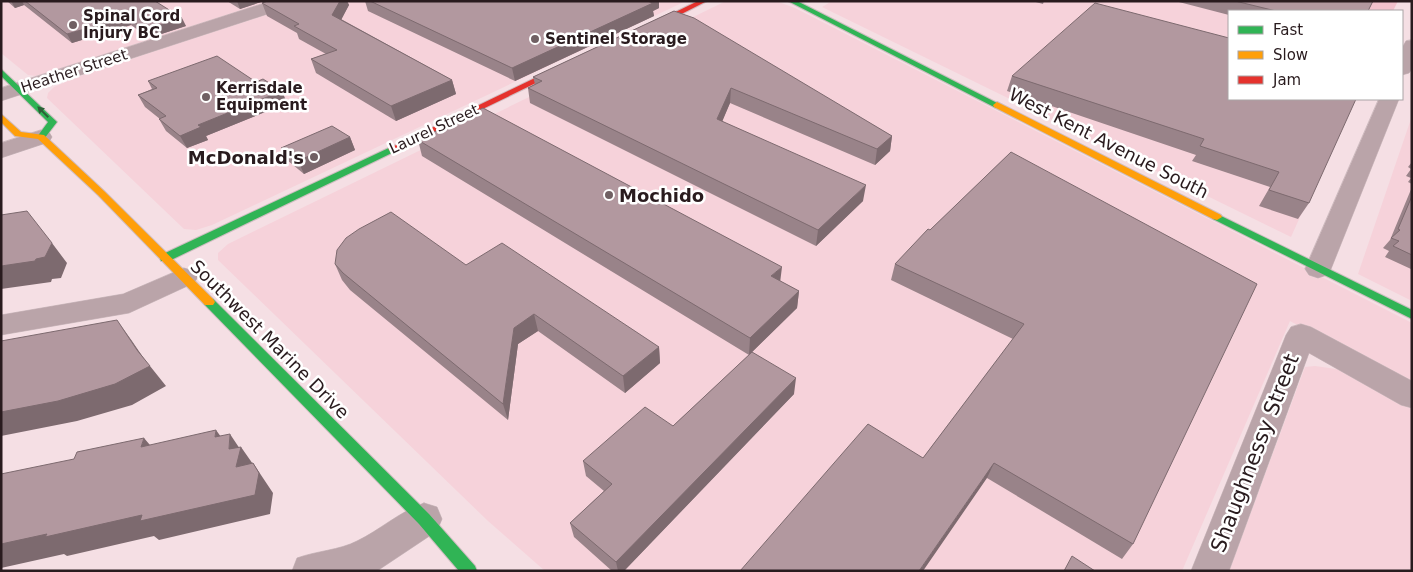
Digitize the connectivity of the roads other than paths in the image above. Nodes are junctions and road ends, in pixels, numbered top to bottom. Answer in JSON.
{"nodes":[{"id":1,"x":289,"y":1,"type":"edge"},
{"id":2,"x":704,"y":1,"type":"edge"},
{"id":3,"x":791,"y":1,"type":"edge"},
{"id":4,"x":639,"y":32,"type":"edge"},
{"id":5,"x":1412,"y":45,"type":"edge"},
{"id":6,"x":579,"y":60,"type":"edge"},
{"id":7,"x":1403,"y":67,"type":"edge"},
{"id":8,"x":1,"y":71,"type":"edge"},
{"id":9,"x":10,"y":92,"type":"edge"},
{"id":10,"x":1389,"y":100,"type":"edge"},
{"id":11,"x":1,"y":117,"type":"edge"},
{"id":12,"x":41,"y":137,"type":"junction"},
{"id":13,"x":1,"y":151,"type":"edge"},
{"id":14,"x":174,"y":268,"type":"junction"},
{"id":15,"x":1318,"y":269,"type":"junction"},
{"id":16,"x":1412,"y":315,"type":"edge"},
{"id":17,"x":1,"y":325,"type":"edge"},
{"id":18,"x":1412,"y":396,"type":"edge"},
{"id":19,"x":424,"y":520,"type":"junction"},
{"id":20,"x":311,"y":571,"type":"edge"},
{"id":21,"x":469,"y":571,"type":"edge"},
{"id":22,"x":1210,"y":571,"type":"edge"}],
"edges":[{"from":1,"to":9,"type":"street","name":"Heather Street"},
{"from":2,"to":4,"type":"street"},
{"from":3,"to":15,"type":"street","name":"West Kent Avenue South"},
{"from":5,"to":7,"type":"street"},
{"from":6,"to":14,"type":"street","name":"Laurel Street"},
{"from":8,"to":9,"type":"street"},
{"from":12,"to":9,"type":"street","one_way":true},
{"from":10,"to":15,"type":"street"},
{"from":11,"to":12,"type":"street"},
{"from":12,"to":13,"type":"street"},
{"from":12,"to":14,"type":"street","name":"Southwest Marine Drive"},
{"from":14,"to":17,"type":"street","name":"Laurel Street"},
{"from":14,"to":19,"type":"street","name":"Southwest Marine Drive"},
{"from":15,"to":16,"type":"street","name":"West Kent Avenue South"},
{"from":18,"to":22,"type":"street","name":"Shaughnessy Street"},
{"from":19,"to":20,"type":"street"},
{"from":19,"to":21,"type":"street","name":"Southwest Marine Drive"}]}
